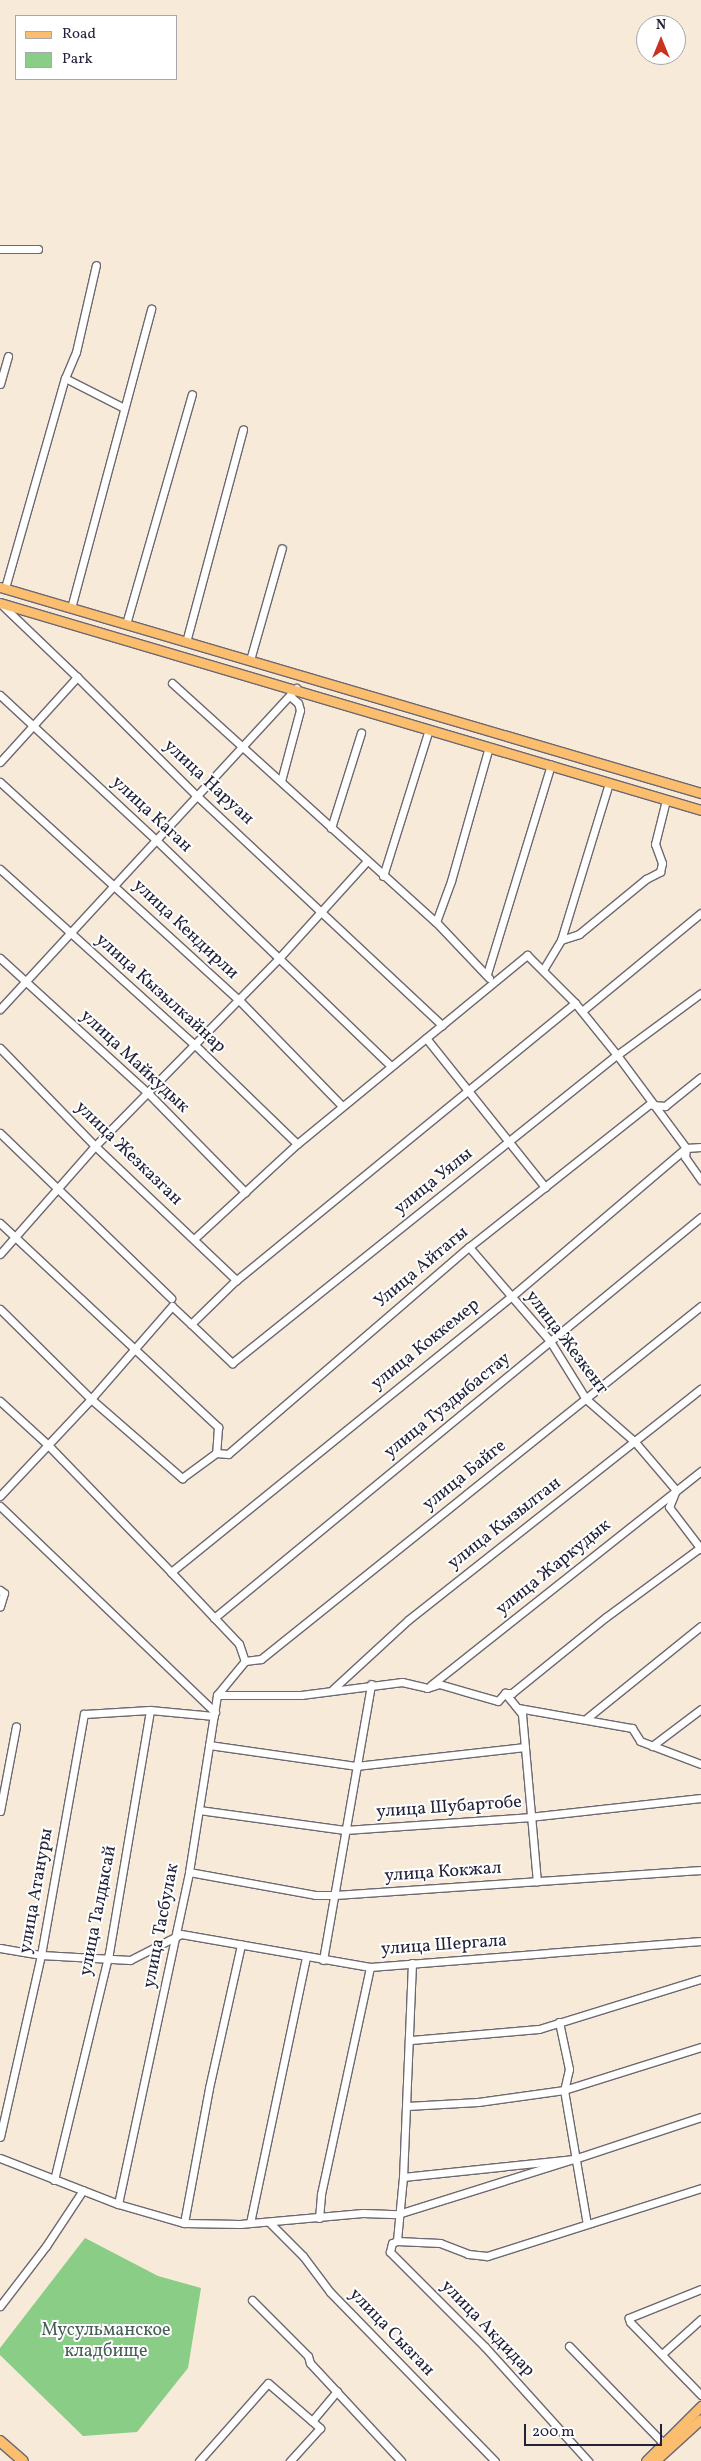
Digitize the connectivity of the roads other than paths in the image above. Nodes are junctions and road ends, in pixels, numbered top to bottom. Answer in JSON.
{"nodes":[{"id":1,"x":0,"y":249,"type":"edge"},
{"id":2,"x":38,"y":249,"type":"dead end"},
{"id":3,"x":96,"y":265,"type":"dead end"},
{"id":4,"x":151,"y":309,"type":"dead end"},
{"id":5,"x":8,"y":356,"type":"dead end"},
{"id":6,"x":65,"y":378,"type":"junction"},
{"id":7,"x":0,"y":384,"type":"edge"},
{"id":8,"x":192,"y":394,"type":"dead end"},
{"id":9,"x":124,"y":408,"type":"junction"},
{"id":10,"x":243,"y":430,"type":"dead end"},
{"id":11,"x":282,"y":548,"type":"dead end"},
{"id":12,"x":3,"y":588,"type":"edge"},
{"id":13,"x":0,"y":603,"type":"edge"},
{"id":14,"x":71,"y":608,"type":"junction"},
{"id":15,"x":126,"y":624,"type":"junction"},
{"id":16,"x":186,"y":642,"type":"junction"},
{"id":17,"x":209,"y":648,"type":"junction"},
{"id":18,"x":250,"y":660,"type":"junction"},
{"id":19,"x":205,"y":662,"type":"junction"},
{"id":20,"x":77,"y":677,"type":"junction"},
{"id":21,"x":172,"y":683,"type":"dead end"},
{"id":22,"x":296,"y":688,"type":"junction"},
{"id":23,"x":0,"y":695,"type":"edge"},
{"id":24,"x":290,"y":696,"type":"junction"},
{"id":25,"x":33,"y":728,"type":"junction"},
{"id":26,"x":429,"y":729,"type":"junction"},
{"id":27,"x":360,"y":733,"type":"dead end"},
{"id":28,"x":243,"y":746,"type":"junction"},
{"id":29,"x":489,"y":747,"type":"junction"},
{"id":30,"x":0,"y":762,"type":"edge"},
{"id":31,"x":551,"y":765,"type":"junction"},
{"id":32,"x":282,"y":781,"type":"junction"},
{"id":33,"x":0,"y":782,"type":"edge"},
{"id":34,"x":609,"y":783,"type":"junction"},
{"id":35,"x":701,"y":793,"type":"edge"},
{"id":36,"x":196,"y":795,"type":"junction"},
{"id":37,"x":701,"y":798,"type":"edge"},
{"id":38,"x":666,"y":800,"type":"junction"},
{"id":39,"x":699,"y":809,"type":"edge"},
{"id":40,"x":331,"y":828,"type":"junction"},
{"id":41,"x":156,"y":840,"type":"junction"},
{"id":42,"x":367,"y":861,"type":"junction"},
{"id":43,"x":0,"y":869,"type":"edge"},
{"id":44,"x":384,"y":876,"type":"junction"},
{"id":45,"x":113,"y":885,"type":"junction"},
{"id":46,"x":322,"y":909,"type":"junction"},
{"id":47,"x":701,"y":913,"type":"edge"},
{"id":48,"x":436,"y":922,"type":"junction"},
{"id":49,"x":70,"y":932,"type":"junction"},
{"id":50,"x":561,"y":940,"type":"junction"},
{"id":51,"x":0,"y":958,"type":"edge"},
{"id":52,"x":279,"y":958,"type":"junction"},
{"id":53,"x":543,"y":970,"type":"junction"},
{"id":54,"x":488,"y":974,"type":"junction"},
{"id":55,"x":25,"y":982,"type":"junction"},
{"id":56,"x":491,"y":983,"type":"junction"},
{"id":57,"x":701,"y":993,"type":"edge"},
{"id":58,"x":239,"y":1000,"type":"junction"},
{"id":59,"x":575,"y":1003,"type":"junction"},
{"id":60,"x":0,"y":1009,"type":"edge"},
{"id":61,"x":582,"y":1011,"type":"junction"},
{"id":62,"x":442,"y":1025,"type":"junction"},
{"id":63,"x":426,"y":1038,"type":"junction"},
{"id":64,"x":195,"y":1045,"type":"junction"},
{"id":65,"x":0,"y":1048,"type":"edge"},
{"id":66,"x":617,"y":1055,"type":"junction"},
{"id":67,"x":391,"y":1066,"type":"junction"},
{"id":68,"x":701,"y":1077,"type":"edge"},
{"id":69,"x":468,"y":1090,"type":"junction"},
{"id":70,"x":148,"y":1092,"type":"junction"},
{"id":71,"x":651,"y":1103,"type":"junction"},
{"id":72,"x":342,"y":1106,"type":"junction"},
{"id":73,"x":0,"y":1134,"type":"edge"},
{"id":74,"x":509,"y":1141,"type":"junction"},
{"id":75,"x":297,"y":1144,"type":"junction"},
{"id":76,"x":95,"y":1146,"type":"junction"},
{"id":77,"x":701,"y":1147,"type":"edge"},
{"id":78,"x":686,"y":1148,"type":"junction"},
{"id":79,"x":701,"y":1180,"type":"edge"},
{"id":80,"x":545,"y":1187,"type":"junction"},
{"id":81,"x":59,"y":1189,"type":"junction"},
{"id":82,"x":245,"y":1192,"type":"junction"},
{"id":83,"x":701,"y":1217,"type":"edge"},
{"id":84,"x":0,"y":1223,"type":"edge"},
{"id":85,"x":16,"y":1237,"type":"junction"},
{"id":86,"x":195,"y":1238,"type":"junction"},
{"id":87,"x":469,"y":1247,"type":"junction"},
{"id":88,"x":0,"y":1254,"type":"edge"},
{"id":89,"x":236,"y":1280,"type":"junction"},
{"id":90,"x":512,"y":1296,"type":"junction"},
{"id":91,"x":171,"y":1298,"type":"dead end"},
{"id":92,"x":701,"y":1306,"type":"edge"},
{"id":93,"x":0,"y":1309,"type":"edge"},
{"id":94,"x":191,"y":1324,"type":"junction"},
{"id":95,"x":550,"y":1341,"type":"junction"},
{"id":96,"x":134,"y":1346,"type":"junction"},
{"id":97,"x":701,"y":1389,"type":"edge"},
{"id":98,"x":91,"y":1399,"type":"junction"},
{"id":99,"x":586,"y":1400,"type":"junction"},
{"id":100,"x":0,"y":1401,"type":"edge"},
{"id":101,"x":635,"y":1442,"type":"junction"},
{"id":102,"x":48,"y":1445,"type":"junction"},
{"id":103,"x":216,"y":1453,"type":"junction"},
{"id":104,"x":701,"y":1471,"type":"edge"},
{"id":105,"x":676,"y":1490,"type":"junction"},
{"id":106,"x":0,"y":1496,"type":"edge"},
{"id":107,"x":0,"y":1506,"type":"edge"},
{"id":108,"x":701,"y":1548,"type":"edge"},
{"id":109,"x":171,"y":1572,"type":"junction"},
{"id":110,"x":0,"y":1590,"type":"edge"},
{"id":111,"x":0,"y":1606,"type":"edge"},
{"id":112,"x":214,"y":1618,"type":"junction"},
{"id":113,"x":701,"y":1626,"type":"edge"},
{"id":114,"x":245,"y":1661,"type":"junction"},
{"id":115,"x":371,"y":1684,"type":"junction"},
{"id":116,"x":427,"y":1688,"type":"junction"},
{"id":117,"x":333,"y":1689,"type":"junction"},
{"id":118,"x":505,"y":1694,"type":"junction"},
{"id":119,"x":217,"y":1695,"type":"junction"},
{"id":120,"x":518,"y":1708,"type":"junction"},
{"id":121,"x":701,"y":1709,"type":"edge"},
{"id":122,"x":150,"y":1710,"type":"junction"},
{"id":123,"x":215,"y":1714,"type":"junction"},
{"id":124,"x":587,"y":1718,"type":"junction"},
{"id":125,"x":16,"y":1726,"type":"dead end"},
{"id":126,"x":210,"y":1745,"type":"junction"},
{"id":127,"x":652,"y":1746,"type":"junction"},
{"id":128,"x":525,"y":1747,"type":"junction"},
{"id":129,"x":701,"y":1764,"type":"edge"},
{"id":130,"x":356,"y":1766,"type":"junction"},
{"id":131,"x":701,"y":1798,"type":"edge"},
{"id":132,"x":199,"y":1810,"type":"junction"},
{"id":133,"x":0,"y":1811,"type":"edge"},
{"id":134,"x":529,"y":1817,"type":"junction"},
{"id":135,"x":345,"y":1830,"type":"junction"},
{"id":136,"x":701,"y":1870,"type":"edge"},
{"id":137,"x":189,"y":1872,"type":"junction"},
{"id":138,"x":537,"y":1882,"type":"junction"},
{"id":139,"x":335,"y":1895,"type":"junction"},
{"id":140,"x":175,"y":1937,"type":"junction"},
{"id":141,"x":701,"y":1941,"type":"edge"},
{"id":142,"x":241,"y":1945,"type":"junction"},
{"id":143,"x":0,"y":1948,"type":"edge"},
{"id":144,"x":41,"y":1955,"type":"junction"},
{"id":145,"x":306,"y":1958,"type":"junction"},
{"id":146,"x":323,"y":1960,"type":"junction"},
{"id":147,"x":107,"y":1961,"type":"junction"},
{"id":148,"x":412,"y":1963,"type":"junction"},
{"id":149,"x":370,"y":1967,"type":"junction"},
{"id":150,"x":701,"y":1978,"type":"edge"},
{"id":151,"x":559,"y":2022,"type":"junction"},
{"id":152,"x":412,"y":2040,"type":"junction"},
{"id":153,"x":701,"y":2047,"type":"edge"},
{"id":154,"x":564,"y":2090,"type":"junction"},
{"id":155,"x":407,"y":2106,"type":"junction"},
{"id":156,"x":701,"y":2117,"type":"edge"},
{"id":157,"x":0,"y":2137,"type":"edge"},
{"id":158,"x":0,"y":2158,"type":"edge"},
{"id":159,"x":574,"y":2160,"type":"junction"},
{"id":160,"x":403,"y":2176,"type":"junction"},
{"id":161,"x":54,"y":2180,"type":"junction"},
{"id":162,"x":701,"y":2188,"type":"edge"},
{"id":163,"x":82,"y":2190,"type":"junction"},
{"id":164,"x":118,"y":2204,"type":"junction"},
{"id":165,"x":398,"y":2214,"type":"junction"},
{"id":166,"x":319,"y":2218,"type":"junction"},
{"id":167,"x":269,"y":2222,"type":"junction"},
{"id":168,"x":250,"y":2223,"type":"junction"},
{"id":169,"x":184,"y":2224,"type":"junction"},
{"id":170,"x":587,"y":2224,"type":"junction"},
{"id":171,"x":397,"y":2240,"type":"junction"},
{"id":172,"x":701,"y":2289,"type":"edge"},
{"id":173,"x":252,"y":2300,"type":"dead end"},
{"id":174,"x":0,"y":2306,"type":"edge"},
{"id":175,"x":701,"y":2319,"type":"edge"},
{"id":176,"x":569,"y":2346,"type":"dead end"},
{"id":177,"x":662,"y":2354,"type":"junction"},
{"id":178,"x":337,"y":2392,"type":"junction"},
{"id":179,"x":701,"y":2395,"type":"edge"},
{"id":180,"x":701,"y":2406,"type":"edge"},
{"id":181,"x":701,"y":2419,"type":"edge"},
{"id":182,"x":312,"y":2421,"type":"junction"},
{"id":183,"x":0,"y":2441,"type":"edge"},
{"id":184,"x":664,"y":2444,"type":"junction"},
{"id":185,"x":0,"y":2448,"type":"edge"},
{"id":186,"x":15,"y":2461,"type":"edge"},
{"id":187,"x":23,"y":2461,"type":"edge"},
{"id":188,"x":199,"y":2461,"type":"edge"},
{"id":189,"x":290,"y":2461,"type":"edge"},
{"id":190,"x":401,"y":2461,"type":"edge"},
{"id":191,"x":495,"y":2461,"type":"edge"},
{"id":192,"x":588,"y":2461,"type":"edge"},
{"id":193,"x":646,"y":2461,"type":"edge"},
{"id":194,"x":655,"y":2461,"type":"edge"}],
"edges":[{"from":1,"to":2,"type":"street"},
{"from":3,"to":6,"type":"street"},
{"from":4,"to":9,"type":"street"},
{"from":5,"to":7,"type":"street"},
{"from":6,"to":9,"type":"street"},
{"from":6,"to":12,"type":"street"},
{"from":8,"to":15,"type":"street"},
{"from":9,"to":14,"type":"street"},
{"from":10,"to":16,"type":"street"},
{"from":11,"to":18,"type":"street"},
{"from":12,"to":14,"type":"main road"},
{"from":13,"to":19,"type":"main road"},
{"from":13,"to":20,"type":"street"},
{"from":14,"to":15,"type":"main road"},
{"from":15,"to":16,"type":"main road"},
{"from":16,"to":17,"type":"main road"},
{"from":17,"to":18,"type":"main road"},
{"from":17,"to":19,"type":"main road"},
{"from":18,"to":35,"type":"main road"},
{"from":19,"to":22,"type":"main road"},
{"from":20,"to":25,"type":"street"},
{"from":20,"to":36,"type":"street","name":"улица Наруан"},
{"from":21,"to":28,"type":"street"},
{"from":22,"to":24,"type":"street"},
{"from":22,"to":26,"type":"main road"},
{"from":23,"to":25,"type":"street","name":"улица Каган"},
{"from":24,"to":28,"type":"street"},
{"from":24,"to":32,"type":"street"},
{"from":25,"to":30,"type":"street"},
{"from":25,"to":41,"type":"street","name":"улица Каган"},
{"from":26,"to":29,"type":"main road"},
{"from":26,"to":44,"type":"street"},
{"from":27,"to":40,"type":"street"},
{"from":28,"to":32,"type":"street"},
{"from":28,"to":36,"type":"street"},
{"from":29,"to":31,"type":"main road"},
{"from":29,"to":48,"type":"street"},
{"from":31,"to":34,"type":"main road"},
{"from":31,"to":54,"type":"street"},
{"from":32,"to":40,"type":"street"},
{"from":33,"to":45,"type":"street","name":"улица Кендирли"},
{"from":34,"to":38,"type":"main road"},
{"from":34,"to":50,"type":"street"},
{"from":36,"to":41,"type":"street"},
{"from":36,"to":46,"type":"street","name":"улица Наруан"},
{"from":37,"to":39,"type":"main road"},
{"from":38,"to":39,"type":"main road"},
{"from":38,"to":50,"type":"street"},
{"from":40,"to":42,"type":"street"},
{"from":41,"to":45,"type":"street"},
{"from":41,"to":52,"type":"street","name":"улица Каган"},
{"from":42,"to":44,"type":"street"},
{"from":42,"to":46,"type":"street"},
{"from":43,"to":49,"type":"street","name":"улица Кызылкайнар"},
{"from":44,"to":48,"type":"street"},
{"from":45,"to":49,"type":"street"},
{"from":45,"to":58,"type":"street","name":"улица Кендирли"},
{"from":46,"to":52,"type":"street"},
{"from":46,"to":62,"type":"street","name":"улица Наруан"},
{"from":47,"to":61,"type":"street"},
{"from":48,"to":54,"type":"street"},
{"from":49,"to":55,"type":"street"},
{"from":49,"to":64,"type":"street","name":"улица Кызылкайнар"},
{"from":50,"to":53,"type":"street"},
{"from":51,"to":55,"type":"street","name":"улица Майкудык"},
{"from":52,"to":58,"type":"street"},
{"from":52,"to":67,"type":"street","name":"улица Каган"},
{"from":53,"to":56,"type":"street"},
{"from":53,"to":59,"type":"street"},
{"from":54,"to":56,"type":"street"},
{"from":55,"to":60,"type":"street"},
{"from":55,"to":70,"type":"street","name":"улица Майкудык"},
{"from":56,"to":62,"type":"street"},
{"from":57,"to":66,"type":"street","name":"улица Уялы"},
{"from":58,"to":64,"type":"street"},
{"from":58,"to":72,"type":"street","name":"улица Кендирли"},
{"from":59,"to":61,"type":"street"},
{"from":59,"to":69,"type":"street"},
{"from":61,"to":66,"type":"street"},
{"from":62,"to":63,"type":"street"},
{"from":63,"to":67,"type":"street"},
{"from":63,"to":69,"type":"street"},
{"from":64,"to":70,"type":"street"},
{"from":64,"to":75,"type":"street","name":"улица Кызылкайнар"},
{"from":65,"to":76,"type":"street","name":"улица Жезказган"},
{"from":66,"to":71,"type":"street"},
{"from":66,"to":74,"type":"street","name":"улица Уялы"},
{"from":67,"to":72,"type":"street"},
{"from":68,"to":71,"type":"street"},
{"from":69,"to":74,"type":"street"},
{"from":69,"to":89,"type":"street"},
{"from":70,"to":76,"type":"street"},
{"from":70,"to":82,"type":"street","name":"улица Майкудык"},
{"from":71,"to":78,"type":"street"},
{"from":71,"to":80,"type":"street","name":"Улица Айтагы"},
{"from":72,"to":75,"type":"street"},
{"from":73,"to":81,"type":"street"},
{"from":74,"to":80,"type":"street"},
{"from":74,"to":94,"type":"street","name":"улица Уялы"},
{"from":75,"to":82,"type":"street"},
{"from":76,"to":81,"type":"street"},
{"from":76,"to":86,"type":"street","name":"улица Жезказган"},
{"from":77,"to":78,"type":"street"},
{"from":78,"to":79,"type":"street"},
{"from":78,"to":90,"type":"street","name":"улица Коккемер"},
{"from":80,"to":87,"type":"street","name":"Улица Айтагы"},
{"from":81,"to":85,"type":"street"},
{"from":81,"to":91,"type":"street"},
{"from":82,"to":86,"type":"street"},
{"from":83,"to":95,"type":"street","name":"улица Туздыбастау"},
{"from":84,"to":85,"type":"street"},
{"from":85,"to":88,"type":"street"},
{"from":85,"to":96,"type":"street"},
{"from":86,"to":89,"type":"street","name":"улица Жезказган"},
{"from":87,"to":90,"type":"street","name":"улица Жезкент"},
{"from":87,"to":103,"type":"street","name":"Улица Айтагы"},
{"from":89,"to":94,"type":"street"},
{"from":90,"to":95,"type":"street","name":"улица Жезкент"},
{"from":90,"to":109,"type":"street","name":"улица Коккемер"},
{"from":92,"to":99,"type":"street","name":"улица Байге"},
{"from":93,"to":98,"type":"street"},
{"from":94,"to":96,"type":"street"},
{"from":95,"to":99,"type":"street","name":"улица Жезкент"},
{"from":95,"to":112,"type":"street","name":"улица Туздыбастау"},
{"from":96,"to":98,"type":"street"},
{"from":96,"to":103,"type":"street"},
{"from":97,"to":101,"type":"street","name":"улица Кызылтан"},
{"from":98,"to":102,"type":"street"},
{"from":98,"to":103,"type":"street","name":"Улица Айтагы"},
{"from":99,"to":101,"type":"street","name":"улица Жезкент"},
{"from":99,"to":114,"type":"street","name":"улица Байге"},
{"from":100,"to":102,"type":"street"},
{"from":101,"to":105,"type":"street","name":"улица Жезкент"},
{"from":101,"to":117,"type":"street","name":"улица Кызылтан"},
{"from":102,"to":106,"type":"street"},
{"from":102,"to":109,"type":"street"},
{"from":104,"to":105,"type":"street","name":"улица Жаркудык"},
{"from":105,"to":108,"type":"street"},
{"from":105,"to":116,"type":"street","name":"улица Жаркудык"},
{"from":107,"to":123,"type":"street"},
{"from":108,"to":118,"type":"street"},
{"from":109,"to":112,"type":"street"},
{"from":110,"to":111,"type":"street"},
{"from":112,"to":114,"type":"street"},
{"from":113,"to":124,"type":"street"},
{"from":114,"to":119,"type":"street"},
{"from":115,"to":116,"type":"street"},
{"from":115,"to":117,"type":"street"},
{"from":115,"to":130,"type":"street"},
{"from":116,"to":118,"type":"street"},
{"from":117,"to":119,"type":"street"},
{"from":118,"to":120,"type":"street"},
{"from":119,"to":123,"type":"street","name":"улица Тасбулак"},
{"from":120,"to":124,"type":"street"},
{"from":120,"to":128,"type":"street"},
{"from":121,"to":127,"type":"street"},
{"from":122,"to":123,"type":"street"},
{"from":122,"to":144,"type":"street","name":"улица Атануры"},
{"from":122,"to":147,"type":"street","name":"улица Талдысай"},
{"from":123,"to":126,"type":"street","name":"улица Тасбулак"},
{"from":124,"to":127,"type":"street"},
{"from":125,"to":133,"type":"street"},
{"from":126,"to":130,"type":"street"},
{"from":126,"to":132,"type":"street","name":"улица Тасбулак"},
{"from":127,"to":129,"type":"street"},
{"from":128,"to":130,"type":"street"},
{"from":128,"to":134,"type":"street"},
{"from":130,"to":135,"type":"street"},
{"from":131,"to":134,"type":"street","name":"улица Шубартобе"},
{"from":132,"to":135,"type":"street","name":"улица Шубартобе"},
{"from":132,"to":137,"type":"street","name":"улица Тасбулак"},
{"from":134,"to":135,"type":"street","name":"улица Шубартобе"},
{"from":134,"to":138,"type":"street"},
{"from":135,"to":139,"type":"street"},
{"from":136,"to":138,"type":"street","name":"улица Кокжал"},
{"from":137,"to":139,"type":"street","name":"улица Кокжал"},
{"from":137,"to":140,"type":"street","name":"улица Тасбулак"},
{"from":138,"to":139,"type":"street","name":"улица Кокжал"},
{"from":139,"to":146,"type":"street"},
{"from":140,"to":142,"type":"street","name":"улица Шергала"},
{"from":140,"to":147,"type":"street"},
{"from":140,"to":164,"type":"street","name":"улица Тасбулак"},
{"from":141,"to":148,"type":"street","name":"улица Шергала"},
{"from":142,"to":145,"type":"street","name":"улица Шергала"},
{"from":142,"to":169,"type":"street"},
{"from":143,"to":144,"type":"street"},
{"from":144,"to":147,"type":"street"},
{"from":144,"to":157,"type":"street","name":"улица Атануры"},
{"from":145,"to":146,"type":"street","name":"улица Шергала"},
{"from":145,"to":168,"type":"street"},
{"from":146,"to":149,"type":"street","name":"улица Шергала"},
{"from":147,"to":161,"type":"street","name":"улица Талдысай"},
{"from":148,"to":149,"type":"street","name":"улица Шергала"},
{"from":148,"to":152,"type":"street","name":"улица Акдидар"},
{"from":149,"to":166,"type":"street"},
{"from":150,"to":151,"type":"street"},
{"from":151,"to":152,"type":"street"},
{"from":151,"to":154,"type":"street"},
{"from":152,"to":155,"type":"street","name":"улица Акдидар"},
{"from":153,"to":154,"type":"street"},
{"from":154,"to":155,"type":"street"},
{"from":154,"to":159,"type":"street"},
{"from":155,"to":160,"type":"street","name":"улица Акдидар"},
{"from":156,"to":159,"type":"street"},
{"from":158,"to":161,"type":"street"},
{"from":159,"to":160,"type":"street"},
{"from":159,"to":165,"type":"street"},
{"from":159,"to":170,"type":"street"},
{"from":160,"to":165,"type":"street","name":"улица Акдидар"},
{"from":161,"to":163,"type":"street"},
{"from":162,"to":170,"type":"street"},
{"from":163,"to":164,"type":"street"},
{"from":163,"to":174,"type":"street"},
{"from":164,"to":169,"type":"street"},
{"from":165,"to":166,"type":"street"},
{"from":165,"to":171,"type":"street","name":"улица Акдидар"},
{"from":166,"to":167,"type":"street"},
{"from":167,"to":168,"type":"street"},
{"from":167,"to":191,"type":"street","name":"улица Сызган"},
{"from":168,"to":169,"type":"street"},
{"from":170,"to":171,"type":"street"},
{"from":171,"to":192,"type":"street","name":"улица Акдидар"},
{"from":172,"to":177,"type":"street"},
{"from":173,"to":178,"type":"street"},
{"from":175,"to":177,"type":"street"},
{"from":176,"to":184,"type":"street"},
{"from":177,"to":179,"type":"street"},
{"from":178,"to":182,"type":"street"},
{"from":178,"to":190,"type":"street"},
{"from":180,"to":184,"type":"main road"},
{"from":181,"to":194,"type":"main road"},
{"from":182,"to":188,"type":"street"},
{"from":182,"to":189,"type":"street"},
{"from":183,"to":187,"type":"highway"},
{"from":184,"to":193,"type":"main road"},
{"from":185,"to":186,"type":"highway"}]}
